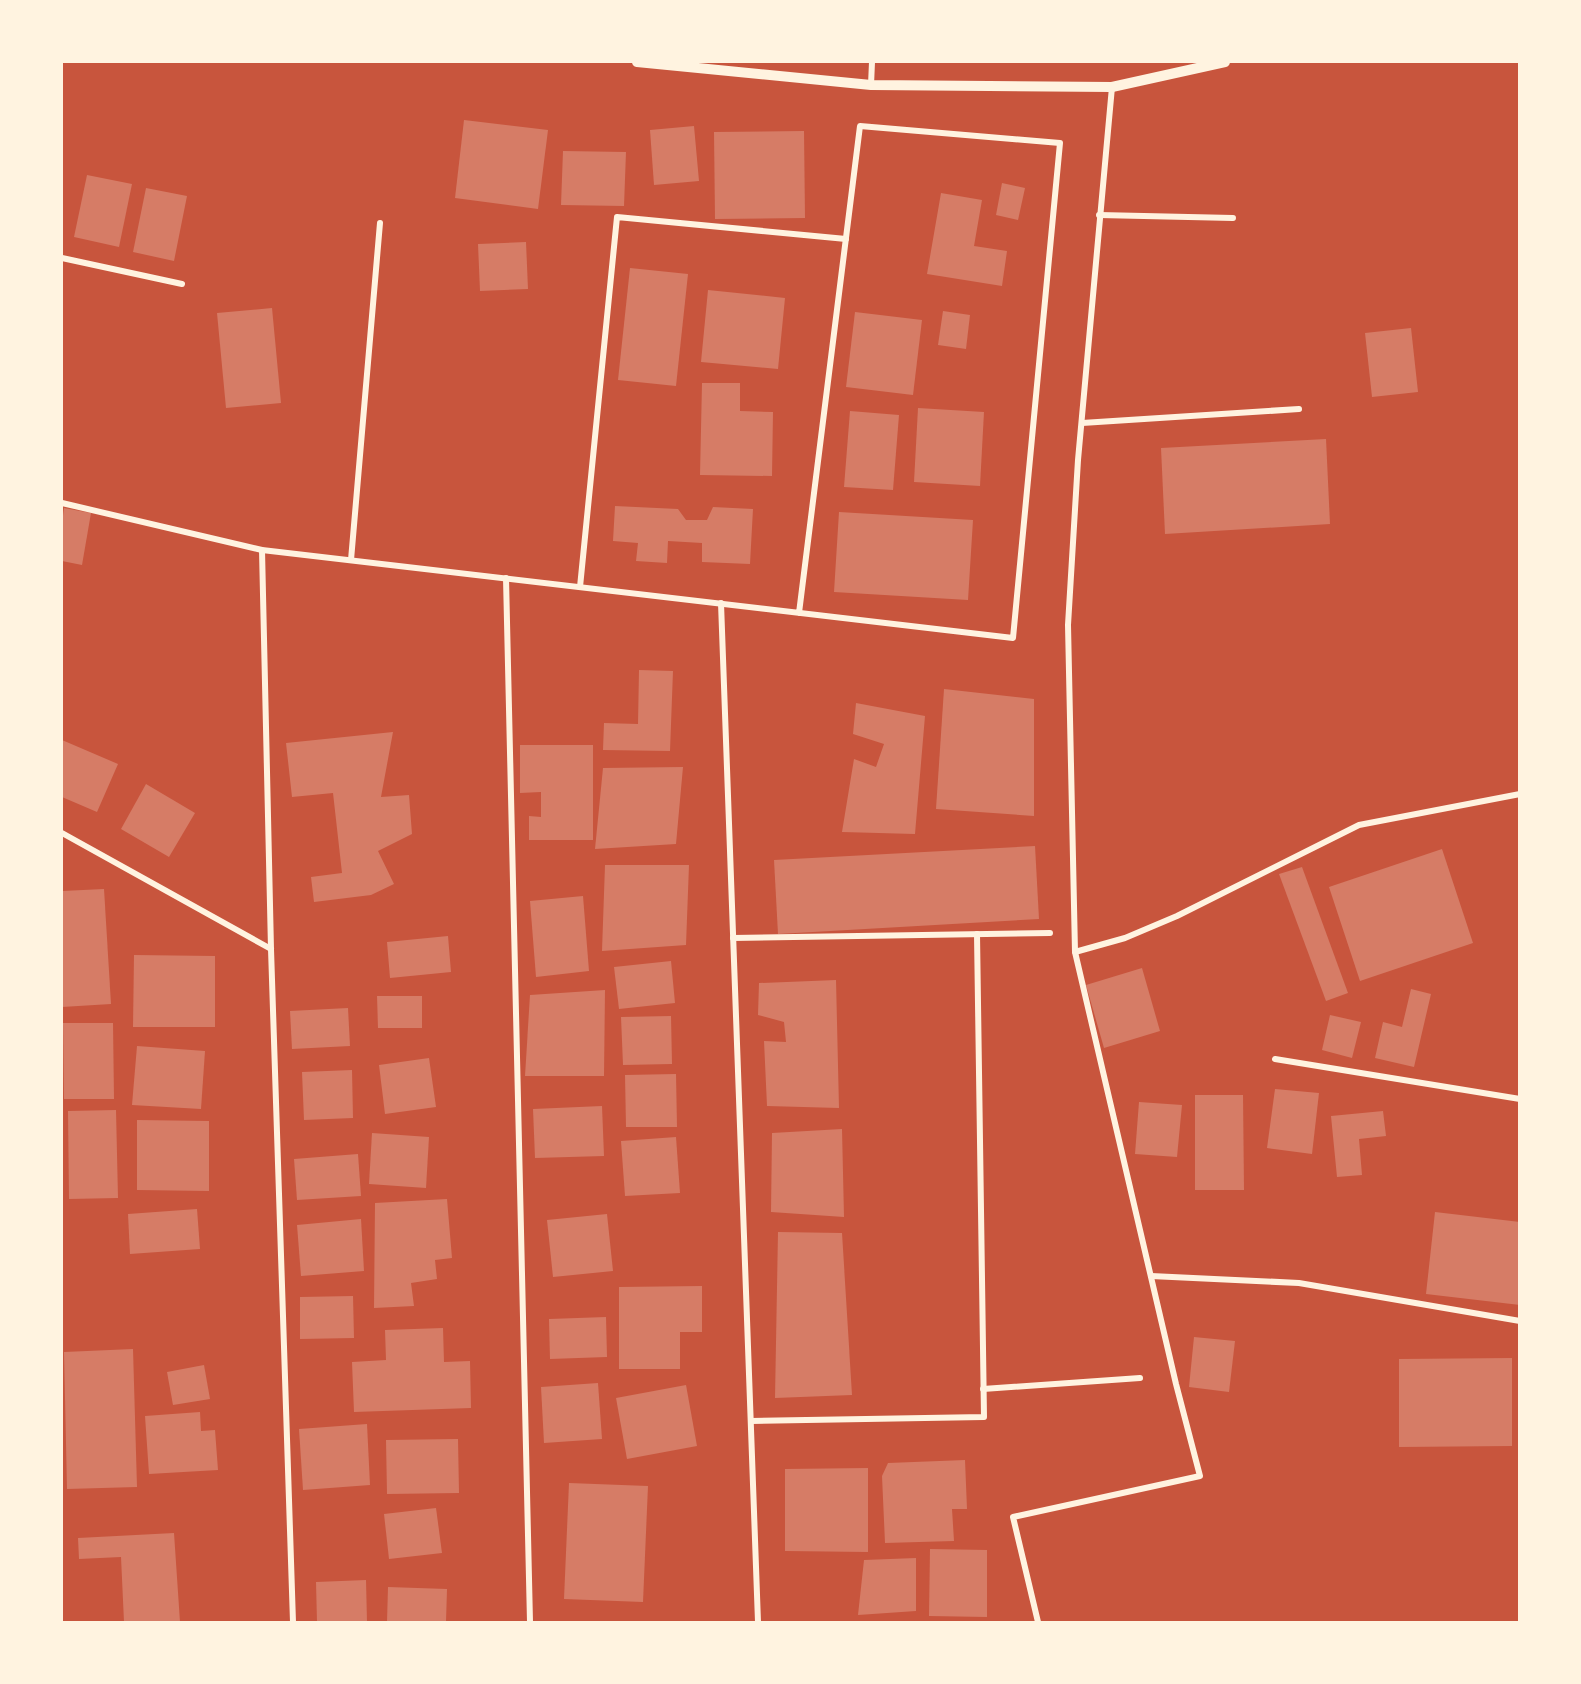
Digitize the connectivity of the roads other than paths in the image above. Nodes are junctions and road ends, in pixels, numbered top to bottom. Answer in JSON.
{"nodes":[{"id":1,"x":637,"y":62,"type":"edge"},
{"id":2,"x":872,"y":62,"type":"edge"},
{"id":3,"x":1225,"y":62,"type":"edge"},
{"id":4,"x":871,"y":85,"type":"junction"},
{"id":5,"x":1112,"y":87,"type":"junction"},
{"id":6,"x":1099,"y":215,"type":"junction"},
{"id":7,"x":1233,"y":218,"type":"dead end"},
{"id":8,"x":380,"y":223,"type":"dead end"},
{"id":9,"x":846,"y":239,"type":"junction"},
{"id":10,"x":62,"y":258,"type":"edge"},
{"id":11,"x":182,"y":284,"type":"dead end"},
{"id":12,"x":1299,"y":409,"type":"dead end"},
{"id":13,"x":1082,"y":423,"type":"junction"},
{"id":14,"x":62,"y":503,"type":"edge"},
{"id":15,"x":262,"y":550,"type":"junction"},
{"id":16,"x":351,"y":560,"type":"junction"},
{"id":17,"x":506,"y":578,"type":"junction"},
{"id":18,"x":580,"y":587,"type":"junction"},
{"id":19,"x":721,"y":603,"type":"junction"},
{"id":20,"x":799,"y":613,"type":"junction"},
{"id":21,"x":1520,"y":794,"type":"edge"},
{"id":22,"x":62,"y":833,"type":"edge"},
{"id":23,"x":977,"y":933,"type":"junction"},
{"id":24,"x":1050,"y":933,"type":"dead end"},
{"id":25,"x":733,"y":938,"type":"junction"},
{"id":26,"x":272,"y":949,"type":"junction"},
{"id":27,"x":1075,"y":952,"type":"junction"},
{"id":28,"x":1275,"y":1059,"type":"dead end"},
{"id":29,"x":1520,"y":1099,"type":"edge"},
{"id":30,"x":1151,"y":1276,"type":"junction"},
{"id":31,"x":1520,"y":1321,"type":"edge"},
{"id":32,"x":1140,"y":1378,"type":"dead end"},
{"id":33,"x":983,"y":1389,"type":"junction"},
{"id":34,"x":751,"y":1421,"type":"junction"},
{"id":35,"x":293,"y":1623,"type":"edge"},
{"id":36,"x":530,"y":1623,"type":"edge"},
{"id":37,"x":758,"y":1623,"type":"edge"},
{"id":38,"x":1038,"y":1623,"type":"edge"}],
"edges":[{"from":1,"to":4,"type":"street"},
{"from":2,"to":4,"type":"street"},
{"from":3,"to":5,"type":"street"},
{"from":4,"to":5,"type":"street"},
{"from":5,"to":6,"type":"street"},
{"from":6,"to":7,"type":"street"},
{"from":6,"to":13,"type":"street"},
{"from":8,"to":16,"type":"street"},
{"from":9,"to":18,"type":"street"},
{"from":9,"to":20,"type":"street"},
{"from":9,"to":20,"type":"street"},
{"from":10,"to":11,"type":"street"},
{"from":12,"to":13,"type":"street"},
{"from":13,"to":27,"type":"street"},
{"from":14,"to":15,"type":"street"},
{"from":15,"to":16,"type":"street"},
{"from":15,"to":26,"type":"street"},
{"from":16,"to":17,"type":"street"},
{"from":17,"to":18,"type":"street"},
{"from":17,"to":36,"type":"street"},
{"from":18,"to":19,"type":"street"},
{"from":19,"to":20,"type":"street"},
{"from":19,"to":25,"type":"street"},
{"from":21,"to":27,"type":"street"},
{"from":22,"to":26,"type":"street"},
{"from":23,"to":24,"type":"street"},
{"from":23,"to":25,"type":"street"},
{"from":23,"to":33,"type":"street"},
{"from":25,"to":34,"type":"street"},
{"from":26,"to":35,"type":"street"},
{"from":27,"to":30,"type":"street"},
{"from":28,"to":29,"type":"street"},
{"from":30,"to":31,"type":"street"},
{"from":30,"to":38,"type":"street"},
{"from":32,"to":33,"type":"street"},
{"from":33,"to":34,"type":"street"},
{"from":34,"to":37,"type":"street"}]}
